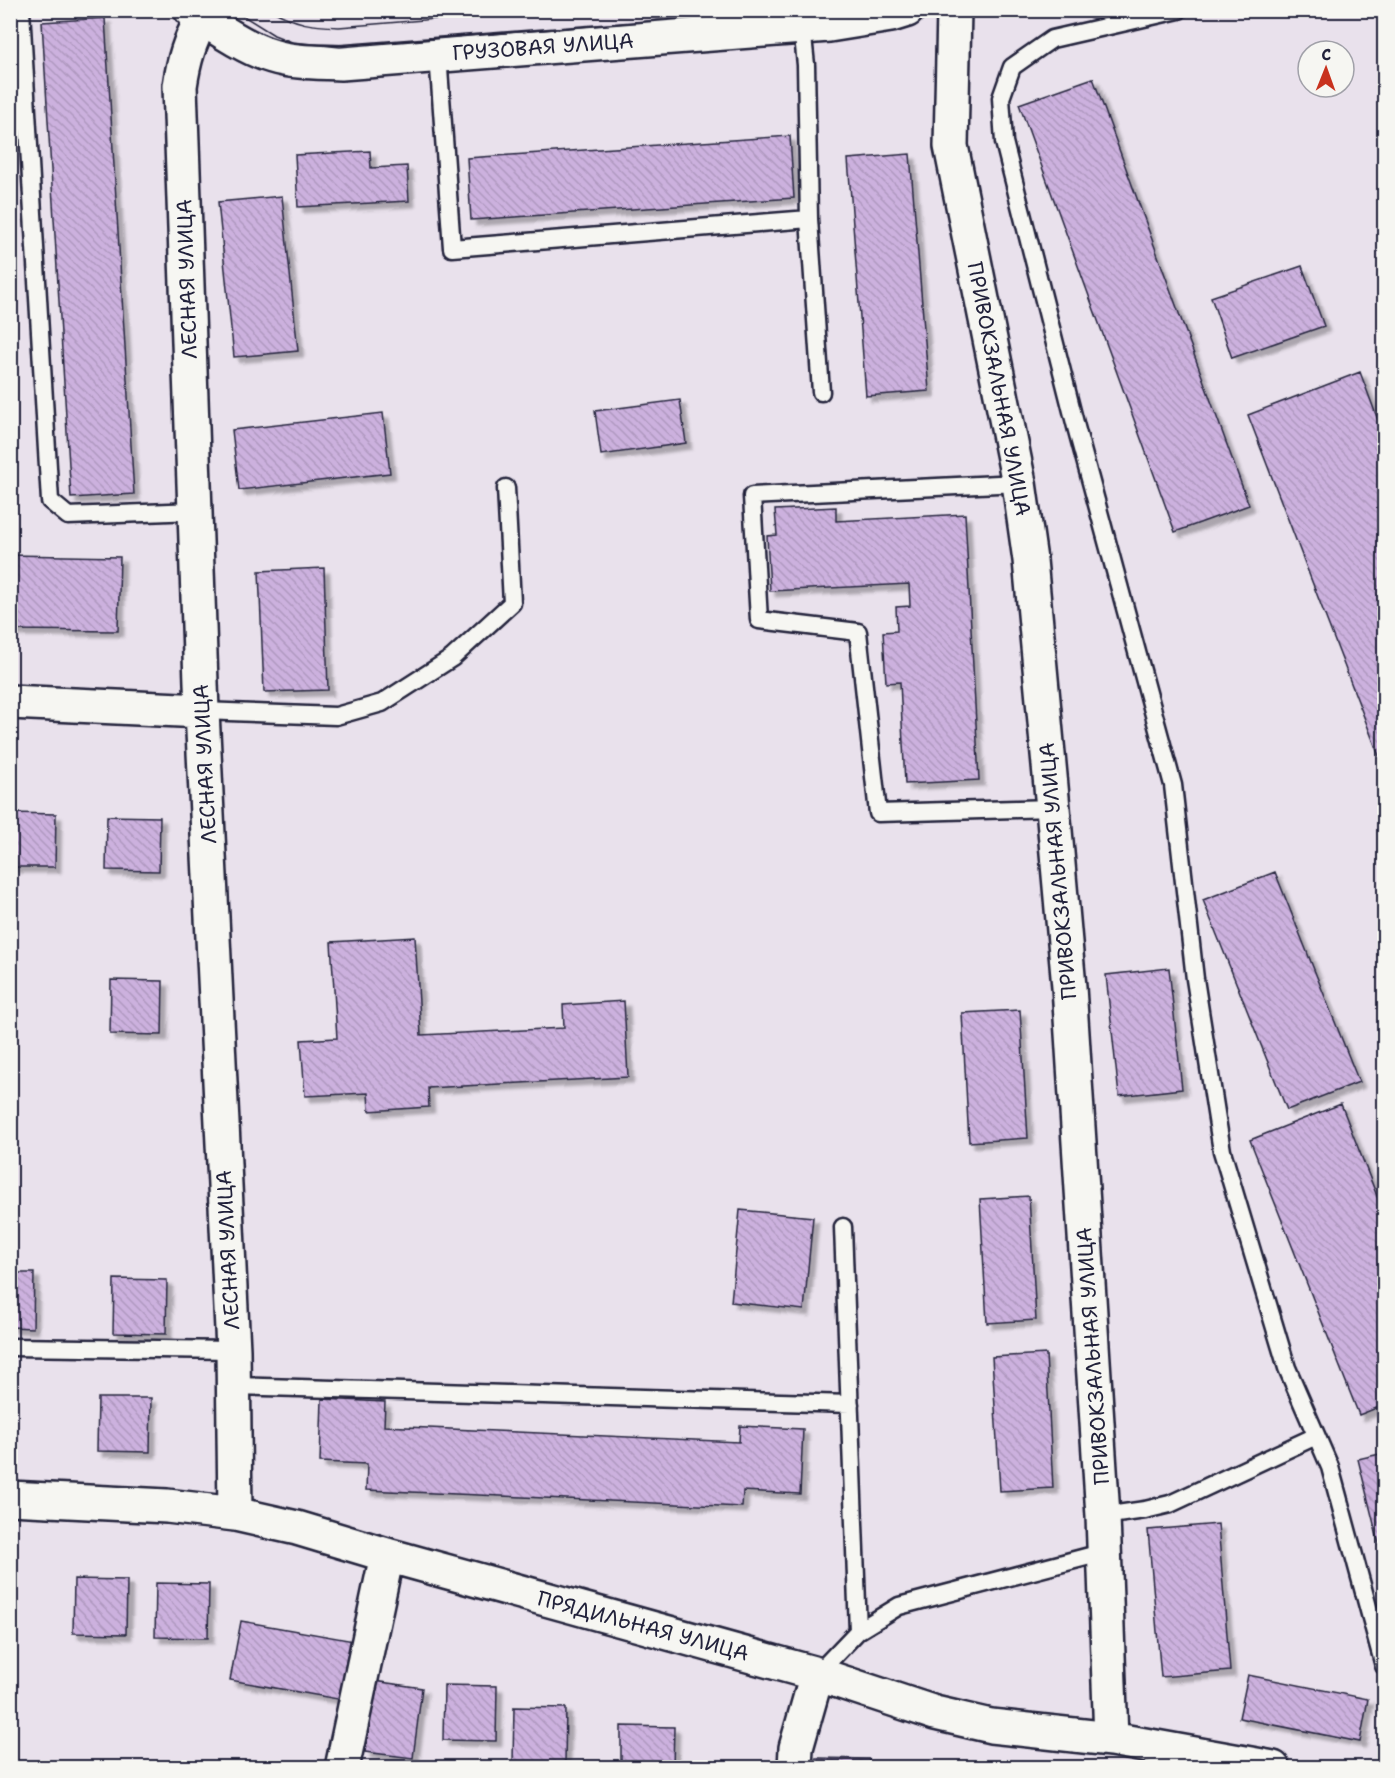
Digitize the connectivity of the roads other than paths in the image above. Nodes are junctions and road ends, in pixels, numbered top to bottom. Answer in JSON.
{"nodes":[{"id":1,"x":21,"y":10,"type":"edge"},
{"id":2,"x":908,"y":10,"type":"edge"},
{"id":3,"x":954,"y":10,"type":"edge"},
{"id":4,"x":1179,"y":10,"type":"edge"},
{"id":5,"x":196,"y":14,"type":"edge"},
{"id":6,"x":802,"y":27,"type":"junction"},
{"id":7,"x":438,"y":55,"type":"junction"},
{"id":8,"x":810,"y":219,"type":"junction"},
{"id":9,"x":821,"y":392,"type":"dead end"},
{"id":10,"x":1019,"y":483,"type":"junction"},
{"id":11,"x":506,"y":488,"type":"dead end"},
{"id":12,"x":195,"y":511,"type":"junction"},
{"id":13,"x":10,"y":702,"type":"edge"},
{"id":14,"x":202,"y":711,"type":"junction"},
{"id":15,"x":1053,"y":808,"type":"junction"},
{"id":16,"x":843,"y":1227,"type":"dead end"},
{"id":17,"x":10,"y":1347,"type":"edge"},
{"id":18,"x":233,"y":1350,"type":"junction"},
{"id":19,"x":234,"y":1386,"type":"junction"},
{"id":20,"x":850,"y":1404,"type":"junction"},
{"id":21,"x":1316,"y":1436,"type":"junction"},
{"id":22,"x":10,"y":1498,"type":"edge"},
{"id":23,"x":235,"y":1514,"type":"junction"},
{"id":24,"x":1103,"y":1516,"type":"junction"},
{"id":25,"x":1105,"y":1552,"type":"junction"},
{"id":26,"x":387,"y":1556,"type":"junction"},
{"id":27,"x":858,"y":1631,"type":"junction"},
{"id":28,"x":1384,"y":1666,"type":"edge"},
{"id":29,"x":817,"y":1674,"type":"junction"},
{"id":30,"x":1111,"y":1739,"type":"junction"},
{"id":31,"x":342,"y":1767,"type":"edge"},
{"id":32,"x":795,"y":1767,"type":"edge"},
{"id":33,"x":1273,"y":1767,"type":"edge"}],
"edges":[{"from":1,"to":12,"type":"lane"},
{"from":2,"to":6,"type":"street","name":"ГРУЗОВАЯ УЛИЦА"},
{"from":3,"to":10,"type":"street","name":"ПРИВОКЗАЛЬНАЯ УЛИЦА"},
{"from":4,"to":21,"type":"lane"},
{"from":5,"to":7,"type":"street","name":"ГРУЗОВАЯ УЛИЦА"},
{"from":5,"to":12,"type":"street","name":"ЛЕСНАЯ УЛИЦА"},
{"from":6,"to":7,"type":"street","name":"ГРУЗОВАЯ УЛИЦА"},
{"from":6,"to":8,"type":"lane"},
{"from":7,"to":8,"type":"lane"},
{"from":8,"to":9,"type":"lane"},
{"from":10,"to":15,"type":"street","name":"ПРИВОКЗАЛЬНАЯ УЛИЦА"},
{"from":10,"to":15,"type":"lane"},
{"from":11,"to":14,"type":"lane"},
{"from":12,"to":14,"type":"street","name":"ЛЕСНАЯ УЛИЦА"},
{"from":13,"to":14,"type":"street"},
{"from":14,"to":18,"type":"street","name":"ЛЕСНАЯ УЛИЦА"},
{"from":15,"to":24,"type":"street","name":"ПРИВОКЗАЛЬНАЯ УЛИЦА"},
{"from":16,"to":20,"type":"lane"},
{"from":17,"to":18,"type":"lane"},
{"from":18,"to":19,"type":"street","name":"ЛЕСНАЯ УЛИЦА"},
{"from":19,"to":20,"type":"lane"},
{"from":19,"to":23,"type":"street","name":"ЛЕСНАЯ УЛИЦА"},
{"from":20,"to":27,"type":"lane"},
{"from":21,"to":24,"type":"lane"},
{"from":21,"to":28,"type":"lane"},
{"from":22,"to":23,"type":"street","name":"ПРЯДИЛЬНАЯ УЛИЦА"},
{"from":23,"to":26,"type":"street","name":"ПРЯДИЛЬНАЯ УЛИЦА"},
{"from":24,"to":25,"type":"street","name":"ПРИВОКЗАЛЬНАЯ УЛИЦА"},
{"from":25,"to":27,"type":"lane"},
{"from":25,"to":30,"type":"street","name":"ПРИВОКЗАЛЬНАЯ УЛИЦА"},
{"from":26,"to":29,"type":"street","name":"ПРЯДИЛЬНАЯ УЛИЦА"},
{"from":26,"to":31,"type":"street"},
{"from":27,"to":29,"type":"lane"},
{"from":29,"to":30,"type":"street","name":"ПРЯДИЛЬНАЯ УЛИЦА"},
{"from":29,"to":32,"type":"street"},
{"from":30,"to":33,"type":"street","name":"ПРЯДИЛЬНАЯ УЛИЦА"}]}
